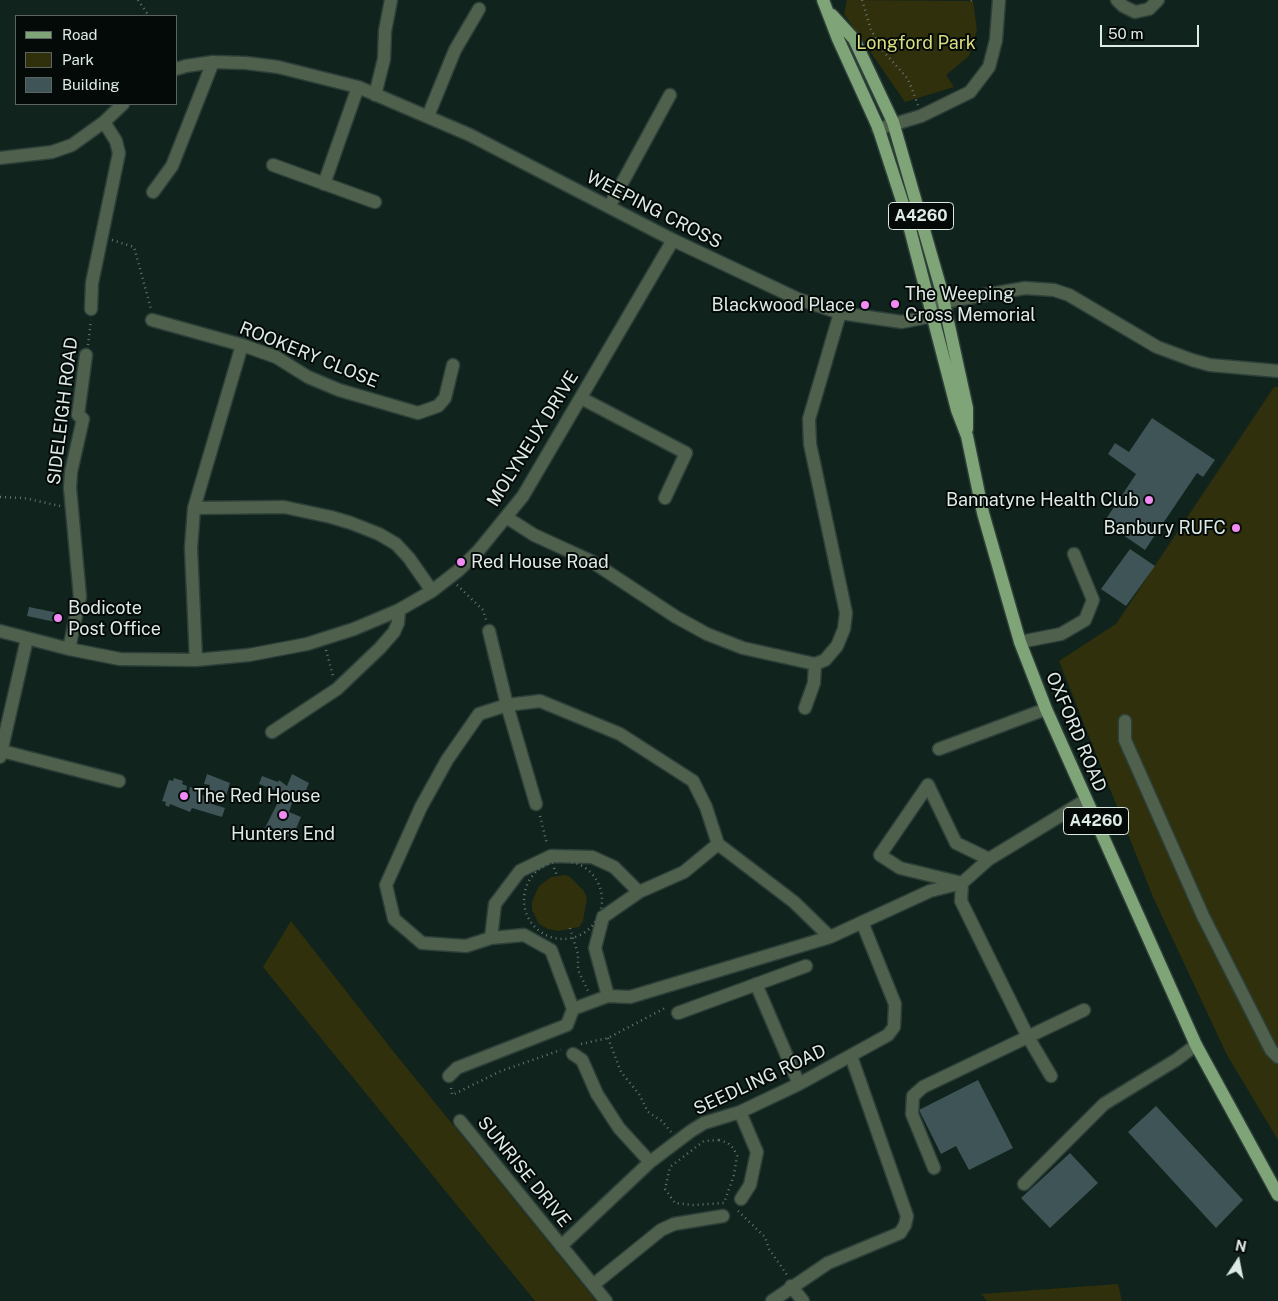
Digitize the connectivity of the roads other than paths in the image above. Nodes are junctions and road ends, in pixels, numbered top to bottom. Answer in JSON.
{"nodes":[{"id":1,"x":391,"y":0,"type":"edge"},
{"id":2,"x":823,"y":0,"type":"edge"},
{"id":3,"x":999,"y":0,"type":"edge"},
{"id":4,"x":1117,"y":0,"type":"edge"},
{"id":5,"x":1158,"y":0,"type":"edge"},
{"id":6,"x":479,"y":9,"type":"dead end"},
{"id":7,"x":830,"y":13,"type":"junction"},
{"id":8,"x":213,"y":62,"type":"junction"},
{"id":9,"x":178,"y":69,"type":"edge"},
{"id":10,"x":358,"y":87,"type":"junction"},
{"id":11,"x":375,"y":95,"type":"junction"},
{"id":12,"x":670,"y":95,"type":"dead end"},
{"id":13,"x":122,"y":105,"type":"edge"},
{"id":14,"x":428,"y":116,"type":"junction"},
{"id":15,"x":104,"y":122,"type":"junction"},
{"id":16,"x":894,"y":124,"type":"junction"},
{"id":17,"x":878,"y":129,"type":"junction"},
{"id":18,"x":0,"y":158,"type":"edge"},
{"id":19,"x":273,"y":165,"type":"dead end"},
{"id":20,"x":324,"y":184,"type":"junction"},
{"id":21,"x":153,"y":192,"type":"dead end"},
{"id":22,"x":375,"y":202,"type":"dead end"},
{"id":23,"x":609,"y":207,"type":"junction"},
{"id":24,"x":673,"y":240,"type":"junction"},
{"id":25,"x":945,"y":308,"type":"junction"},
{"id":26,"x":91,"y":309,"type":"road end"},
{"id":27,"x":931,"y":310,"type":"junction"},
{"id":28,"x":840,"y":312,"type":"junction"},
{"id":29,"x":152,"y":320,"type":"road end"},
{"id":30,"x":242,"y":345,"type":"junction"},
{"id":31,"x":86,"y":355,"type":"road end"},
{"id":32,"x":452,"y":365,"type":"dead end"},
{"id":33,"x":1278,"y":371,"type":"edge"},
{"id":34,"x":581,"y":398,"type":"junction"},
{"id":35,"x":966,"y":436,"type":"junction"},
{"id":36,"x":665,"y":498,"type":"dead end"},
{"id":37,"x":194,"y":508,"type":"junction"},
{"id":38,"x":506,"y":517,"type":"junction"},
{"id":39,"x":1074,"y":554,"type":"dead end"},
{"id":40,"x":432,"y":591,"type":"junction"},
{"id":41,"x":399,"y":610,"type":"junction"},
{"id":42,"x":0,"y":631,"type":"edge"},
{"id":43,"x":489,"y":631,"type":"road end"},
{"id":44,"x":27,"y":639,"type":"junction"},
{"id":45,"x":1020,"y":642,"type":"junction"},
{"id":46,"x":69,"y":650,"type":"junction"},
{"id":47,"x":196,"y":660,"type":"junction"},
{"id":48,"x":815,"y":664,"type":"junction"},
{"id":49,"x":507,"y":705,"type":"junction"},
{"id":50,"x":805,"y":708,"type":"dead end"},
{"id":51,"x":1046,"y":710,"type":"junction"},
{"id":52,"x":1125,"y":721,"type":"dead end"},
{"id":53,"x":272,"y":732,"type":"dead end"},
{"id":54,"x":939,"y":749,"type":"dead end"},
{"id":55,"x":1,"y":754,"type":"edge"},
{"id":56,"x":119,"y":782,"type":"dead end"},
{"id":57,"x":1086,"y":800,"type":"junction"},
{"id":58,"x":536,"y":804,"type":"road end"},
{"id":59,"x":718,"y":844,"type":"junction"},
{"id":60,"x":989,"y":859,"type":"junction"},
{"id":61,"x":962,"y":883,"type":"junction"},
{"id":62,"x":639,"y":892,"type":"junction"},
{"id":63,"x":862,"y":922,"type":"junction"},
{"id":64,"x":830,"y":937,"type":"junction"},
{"id":65,"x":490,"y":938,"type":"junction"},
{"id":66,"x":806,"y":966,"type":"dead end"},
{"id":67,"x":756,"y":984,"type":"junction"},
{"id":68,"x":608,"y":996,"type":"junction"},
{"id":69,"x":573,"y":1010,"type":"junction"},
{"id":70,"x":1084,"y":1010,"type":"dead end"},
{"id":71,"x":678,"y":1014,"type":"dead end"},
{"id":72,"x":1028,"y":1037,"type":"junction"},
{"id":73,"x":1196,"y":1045,"type":"junction"},
{"id":74,"x":573,"y":1054,"type":"dead end"},
{"id":75,"x":851,"y":1056,"type":"junction"},
{"id":76,"x":1278,"y":1057,"type":"edge"},
{"id":77,"x":449,"y":1076,"type":"dead end"},
{"id":78,"x":1051,"y":1076,"type":"dead end"},
{"id":79,"x":799,"y":1084,"type":"junction"},
{"id":80,"x":740,"y":1112,"type":"junction"},
{"id":81,"x":460,"y":1121,"type":"dead end"},
{"id":82,"x":650,"y":1162,"type":"junction"},
{"id":83,"x":934,"y":1168,"type":"dead end"},
{"id":84,"x":1024,"y":1184,"type":"dead end"},
{"id":85,"x":1276,"y":1192,"type":"edge"},
{"id":86,"x":737,"y":1204,"type":"road end"},
{"id":87,"x":723,"y":1216,"type":"dead end"},
{"id":88,"x":561,"y":1246,"type":"junction"},
{"id":89,"x":593,"y":1285,"type":"junction"},
{"id":90,"x":793,"y":1285,"type":"junction"},
{"id":91,"x":606,"y":1301,"type":"edge"},
{"id":92,"x":772,"y":1301,"type":"edge"},
{"id":93,"x":803,"y":1301,"type":"edge"}],
"edges":[{"from":1,"to":11,"type":"street"},
{"from":2,"to":7,"type":"main road","name":"OXFORD ROAD","number":"A4260"},
{"from":3,"to":16,"type":"street"},
{"from":4,"to":5,"type":"street"},
{"from":6,"to":14,"type":"street"},
{"from":7,"to":16,"type":"main road","name":"OXFORD ROAD","number":"A4260"},
{"from":7,"to":17,"type":"main road","name":"OXFORD ROAD","number":"A4260"},
{"from":8,"to":9,"type":"street","name":"WEEPING CROSS"},
{"from":8,"to":10,"type":"street","name":"WEEPING CROSS"},
{"from":8,"to":21,"type":"street"},
{"from":10,"to":11,"type":"street","name":"WEEPING CROSS"},
{"from":10,"to":20,"type":"street"},
{"from":11,"to":14,"type":"street","name":"WEEPING CROSS"},
{"from":12,"to":23,"type":"street"},
{"from":13,"to":15,"type":"street"},
{"from":14,"to":23,"type":"street","name":"WEEPING CROSS"},
{"from":15,"to":18,"type":"street"},
{"from":15,"to":26,"type":"street"},
{"from":16,"to":17,"type":"street"},
{"from":16,"to":25,"type":"main road","name":"OXFORD ROAD","number":"A4260"},
{"from":17,"to":27,"type":"main road","name":"OXFORD ROAD","number":"A4260"},
{"from":19,"to":20,"type":"street"},
{"from":20,"to":22,"type":"street"},
{"from":23,"to":24,"type":"street","name":"WEEPING CROSS"},
{"from":24,"to":28,"type":"street","name":"WEEPING CROSS"},
{"from":24,"to":34,"type":"street","name":"MOLYNEUX DRIVE"},
{"from":25,"to":27,"type":"street","name":"WEEPING CROSS"},
{"from":25,"to":33,"type":"street","name":"WEEPING CROSS"},
{"from":25,"to":35,"type":"main road","name":"OXFORD ROAD","number":"A4260"},
{"from":27,"to":28,"type":"street","name":"WEEPING CROSS"},
{"from":27,"to":35,"type":"main road","name":"OXFORD ROAD","number":"A4260"},
{"from":28,"to":48,"type":"street"},
{"from":29,"to":30,"type":"street","name":"ROOKERY CLOSE"},
{"from":30,"to":32,"type":"street","name":"ROOKERY CLOSE"},
{"from":30,"to":37,"type":"street"},
{"from":31,"to":46,"type":"street","name":"SIDELEIGH ROAD"},
{"from":34,"to":36,"type":"street"},
{"from":34,"to":38,"type":"street","name":"MOLYNEUX DRIVE"},
{"from":35,"to":45,"type":"main road","name":"OXFORD ROAD","number":"A4260"},
{"from":37,"to":40,"type":"street"},
{"from":37,"to":47,"type":"street"},
{"from":38,"to":40,"type":"street","name":"MOLYNEUX DRIVE"},
{"from":38,"to":48,"type":"street"},
{"from":39,"to":45,"type":"street"},
{"from":40,"to":41,"type":"street","name":"MOLYNEUX DRIVE"},
{"from":41,"to":47,"type":"street","name":"MOLYNEUX DRIVE"},
{"from":41,"to":53,"type":"street"},
{"from":42,"to":44,"type":"street","name":"MOLYNEUX DRIVE"},
{"from":43,"to":49,"type":"street"},
{"from":44,"to":46,"type":"street","name":"MOLYNEUX DRIVE"},
{"from":44,"to":55,"type":"street"},
{"from":45,"to":51,"type":"main road","name":"OXFORD ROAD","number":"A4260"},
{"from":46,"to":47,"type":"street","name":"MOLYNEUX DRIVE"},
{"from":48,"to":50,"type":"street"},
{"from":49,"to":58,"type":"street"},
{"from":49,"to":59,"type":"street"},
{"from":49,"to":65,"type":"street"},
{"from":51,"to":54,"type":"street"},
{"from":51,"to":57,"type":"main road","name":"OXFORD ROAD","number":"A4260"},
{"from":52,"to":76,"type":"street"},
{"from":55,"to":56,"type":"street"},
{"from":57,"to":60,"type":"street"},
{"from":57,"to":73,"type":"main road","name":"OXFORD ROAD","number":"A4260"},
{"from":59,"to":62,"type":"street"},
{"from":59,"to":64,"type":"street"},
{"from":60,"to":61,"type":"street"},
{"from":60,"to":61,"type":"street"},
{"from":61,"to":63,"type":"street"},
{"from":61,"to":72,"type":"street"},
{"from":62,"to":65,"type":"street"},
{"from":62,"to":68,"type":"street"},
{"from":63,"to":64,"type":"street"},
{"from":63,"to":75,"type":"street","name":"SEEDLING ROAD"},
{"from":64,"to":68,"type":"street"},
{"from":65,"to":69,"type":"street"},
{"from":66,"to":67,"type":"street"},
{"from":67,"to":71,"type":"street"},
{"from":67,"to":79,"type":"street"},
{"from":68,"to":69,"type":"street"},
{"from":69,"to":77,"type":"street"},
{"from":70,"to":72,"type":"street"},
{"from":72,"to":78,"type":"street"},
{"from":72,"to":83,"type":"street"},
{"from":73,"to":84,"type":"street"},
{"from":73,"to":85,"type":"main road","name":"OXFORD ROAD","number":"A4260"},
{"from":74,"to":82,"type":"street"},
{"from":75,"to":79,"type":"street","name":"SEEDLING ROAD"},
{"from":75,"to":90,"type":"street"},
{"from":79,"to":80,"type":"street","name":"SEEDLING ROAD"},
{"from":80,"to":82,"type":"street","name":"SEEDLING ROAD"},
{"from":80,"to":86,"type":"street"},
{"from":81,"to":88,"type":"street","name":"SUNRISE DRIVE"},
{"from":82,"to":88,"type":"street","name":"SEEDLING ROAD"},
{"from":87,"to":89,"type":"street"},
{"from":88,"to":89,"type":"street","name":"SUNRISE DRIVE"},
{"from":89,"to":91,"type":"street","name":"SUNRISE DRIVE"},
{"from":90,"to":92,"type":"street"},
{"from":90,"to":93,"type":"street"}]}
